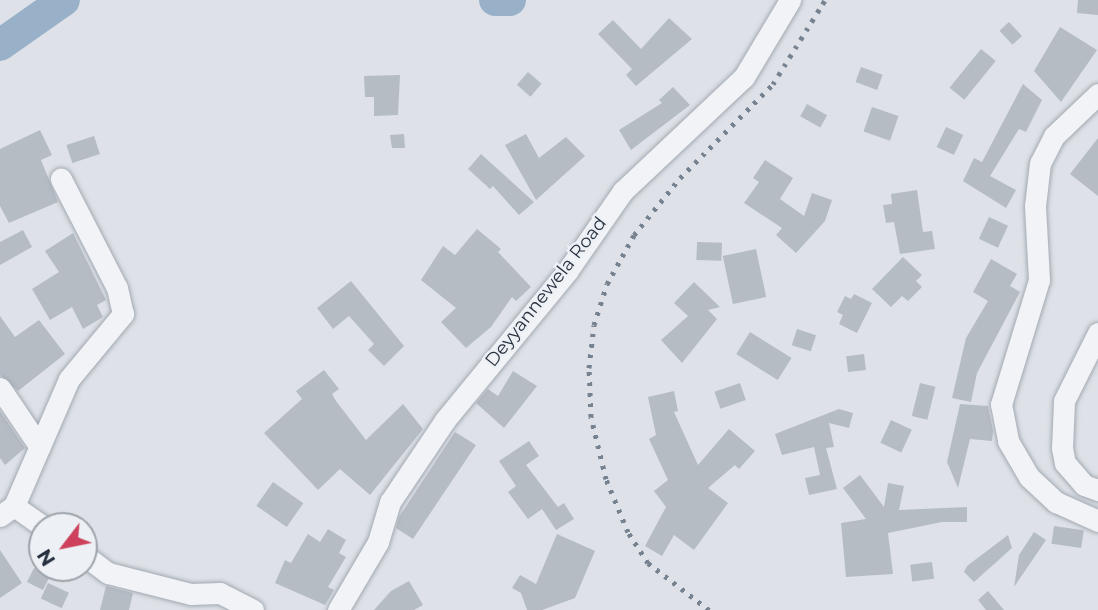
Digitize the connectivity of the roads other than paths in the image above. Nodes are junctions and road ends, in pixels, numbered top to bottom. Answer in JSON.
{"nodes":[{"id":1,"x":790,"y":0,"type":"edge"},
{"id":2,"x":1098,"y":94,"type":"edge"},
{"id":3,"x":61,"y":179,"type":"dead end"},
{"id":4,"x":1098,"y":333,"type":"edge"},
{"id":5,"x":0,"y":388,"type":"edge"},
{"id":6,"x":40,"y":447,"type":"junction"},
{"id":7,"x":1098,"y":490,"type":"edge"},
{"id":8,"x":7,"y":511,"type":"edge"},
{"id":9,"x":28,"y":520,"type":"edge"},
{"id":10,"x":1098,"y":522,"type":"edge"},
{"id":11,"x":98,"y":566,"type":"edge"},
{"id":12,"x":253,"y":610,"type":"edge"},
{"id":13,"x":338,"y":610,"type":"edge"}],
"edges":[{"from":1,"to":13,"type":"street","name":"Deyyannewela Road"},
{"from":2,"to":10,"type":"street"},
{"from":3,"to":6,"type":"street"},
{"from":4,"to":7,"type":"street"},
{"from":5,"to":6,"type":"street"},
{"from":6,"to":8,"type":"street"},
{"from":8,"to":9,"type":"street"},
{"from":11,"to":12,"type":"street"}]}
